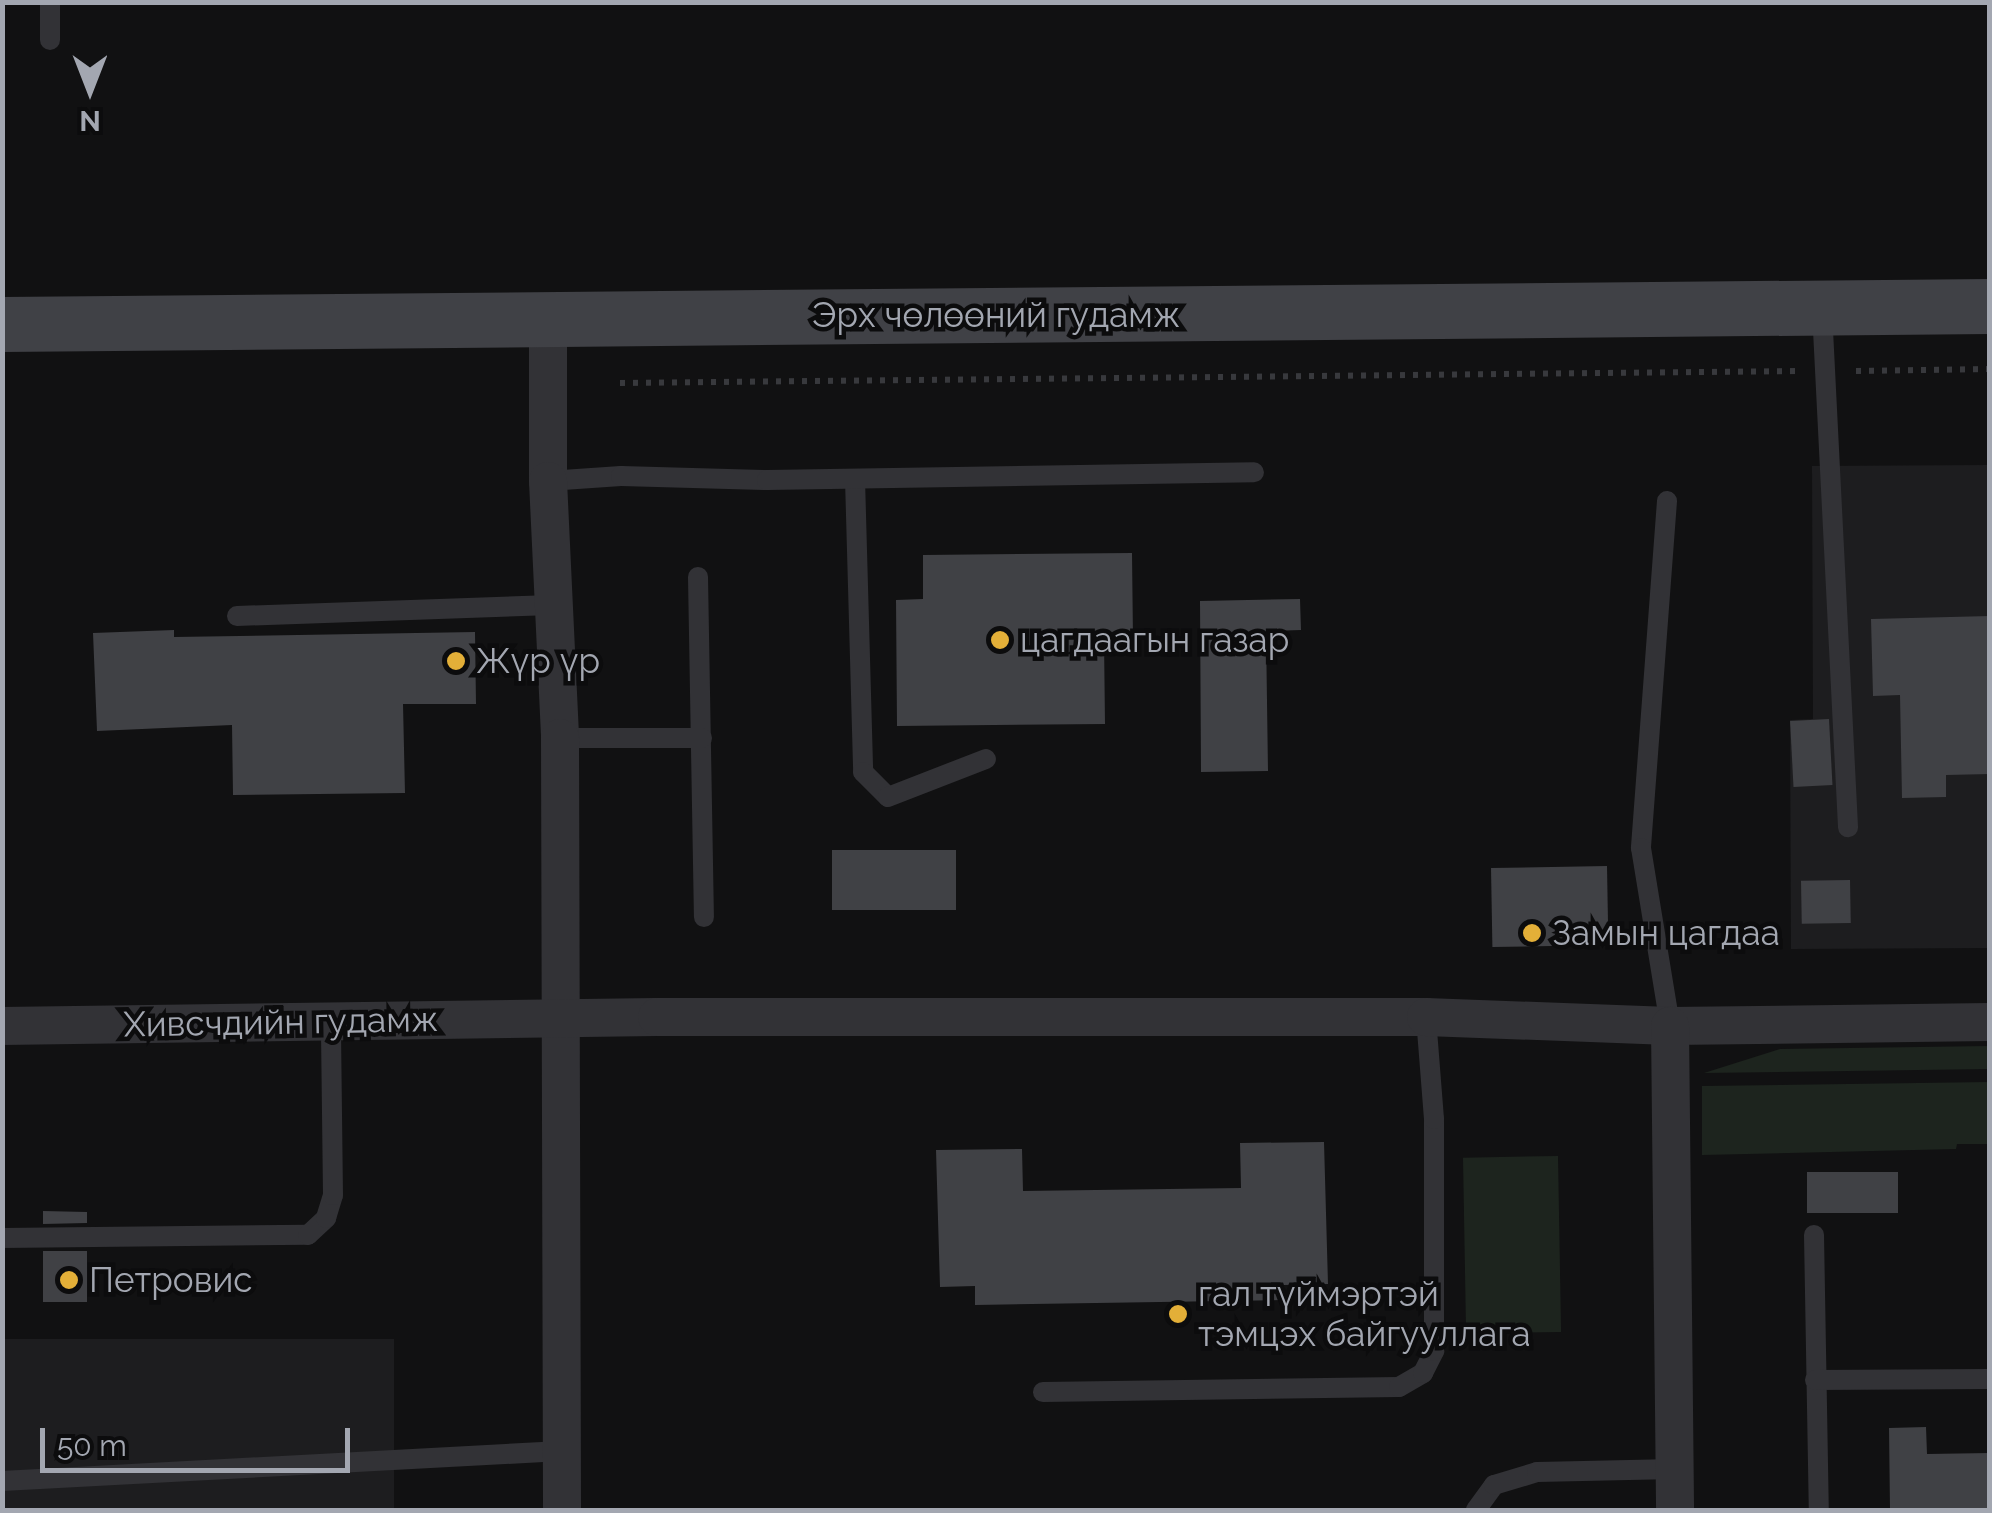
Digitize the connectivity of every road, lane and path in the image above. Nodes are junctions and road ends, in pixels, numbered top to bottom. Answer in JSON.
{"nodes":[{"id":1,"x":50,"y":2,"type":"edge"},
{"id":2,"x":50,"y":40,"type":"dead end"},
{"id":3,"x":1990,"y":306,"type":"edge"},
{"id":4,"x":1822,"y":308,"type":"junction"},
{"id":5,"x":548,"y":318,"type":"junction"},
{"id":6,"x":2,"y":324,"type":"edge"},
{"id":7,"x":1990,"y":369,"type":"edge"},
{"id":8,"x":1828,"y":371,"type":"junction"},
{"id":9,"x":620,"y":384,"type":"dead end"},
{"id":10,"x":1254,"y":472,"type":"dead end"},
{"id":11,"x":855,"y":479,"type":"junction"},
{"id":12,"x":548,"y":481,"type":"junction"},
{"id":13,"x":1667,"y":502,"type":"dead end"},
{"id":14,"x":698,"y":577,"type":"dead end"},
{"id":15,"x":552,"y":605,"type":"junction"},
{"id":16,"x":237,"y":616,"type":"dead end"},
{"id":17,"x":560,"y":738,"type":"junction"},
{"id":18,"x":702,"y":738,"type":"junction"},
{"id":19,"x":986,"y":760,"type":"dead end"},
{"id":20,"x":1848,"y":827,"type":"dead end"},
{"id":21,"x":704,"y":917,"type":"dead end"},
{"id":22,"x":558,"y":1018,"type":"junction"},
{"id":23,"x":1426,"y":1018,"type":"junction"},
{"id":24,"x":331,"y":1020,"type":"junction"},
{"id":25,"x":1990,"y":1022,"type":"edge"},
{"id":26,"x":2,"y":1026,"type":"edge"},
{"id":27,"x":1670,"y":1026,"type":"junction"},
{"id":28,"x":1814,"y":1236,"type":"dead end"},
{"id":29,"x":2,"y":1238,"type":"edge"},
{"id":30,"x":1990,"y":1379,"type":"edge"},
{"id":31,"x":1815,"y":1380,"type":"junction"},
{"id":32,"x":1043,"y":1392,"type":"dead end"},
{"id":33,"x":561,"y":1451,"type":"junction"},
{"id":34,"x":1675,"y":1469,"type":"junction"},
{"id":35,"x":2,"y":1481,"type":"edge"},
{"id":36,"x":562,"y":1510,"type":"edge"},
{"id":37,"x":1476,"y":1510,"type":"edge"},
{"id":38,"x":1675,"y":1510,"type":"edge"},
{"id":39,"x":1819,"y":1510,"type":"edge"}],
"edges":[{"from":1,"to":2,"type":"lane"},
{"from":3,"to":4,"type":"main road","name":"Эрх чөлөөний гудамж"},
{"from":4,"to":5,"type":"main road","name":"Эрх чөлөөний гудамж"},
{"from":4,"to":8,"type":"lane"},
{"from":5,"to":6,"type":"main road","name":"Эрх чөлөөний гудамж"},
{"from":5,"to":12,"type":"street"},
{"from":7,"to":8,"type":"path"},
{"from":8,"to":9,"type":"path"},
{"from":8,"to":20,"type":"lane"},
{"from":10,"to":11,"type":"lane"},
{"from":11,"to":12,"type":"lane"},
{"from":11,"to":19,"type":"lane"},
{"from":12,"to":15,"type":"street"},
{"from":13,"to":27,"type":"lane"},
{"from":14,"to":18,"type":"lane"},
{"from":15,"to":16,"type":"lane"},
{"from":15,"to":17,"type":"street"},
{"from":17,"to":18,"type":"lane"},
{"from":17,"to":22,"type":"street"},
{"from":18,"to":21,"type":"lane"},
{"from":22,"to":23,"type":"street","name":"Хивсчдийн гудамж"},
{"from":22,"to":24,"type":"street","name":"Хивсчдийн гудамж"},
{"from":22,"to":33,"type":"street"},
{"from":23,"to":27,"type":"street","name":"Хивсчдийн гудамж"},
{"from":23,"to":32,"type":"lane"},
{"from":24,"to":26,"type":"street","name":"Хивсчдийн гудамж"},
{"from":24,"to":29,"type":"lane"},
{"from":25,"to":27,"type":"street","name":"Хивсчдийн гудамж"},
{"from":27,"to":34,"type":"street"},
{"from":28,"to":31,"type":"lane"},
{"from":30,"to":31,"type":"lane"},
{"from":31,"to":39,"type":"lane"},
{"from":33,"to":35,"type":"lane"},
{"from":33,"to":36,"type":"street"},
{"from":34,"to":37,"type":"lane"},
{"from":34,"to":38,"type":"street"}]}
